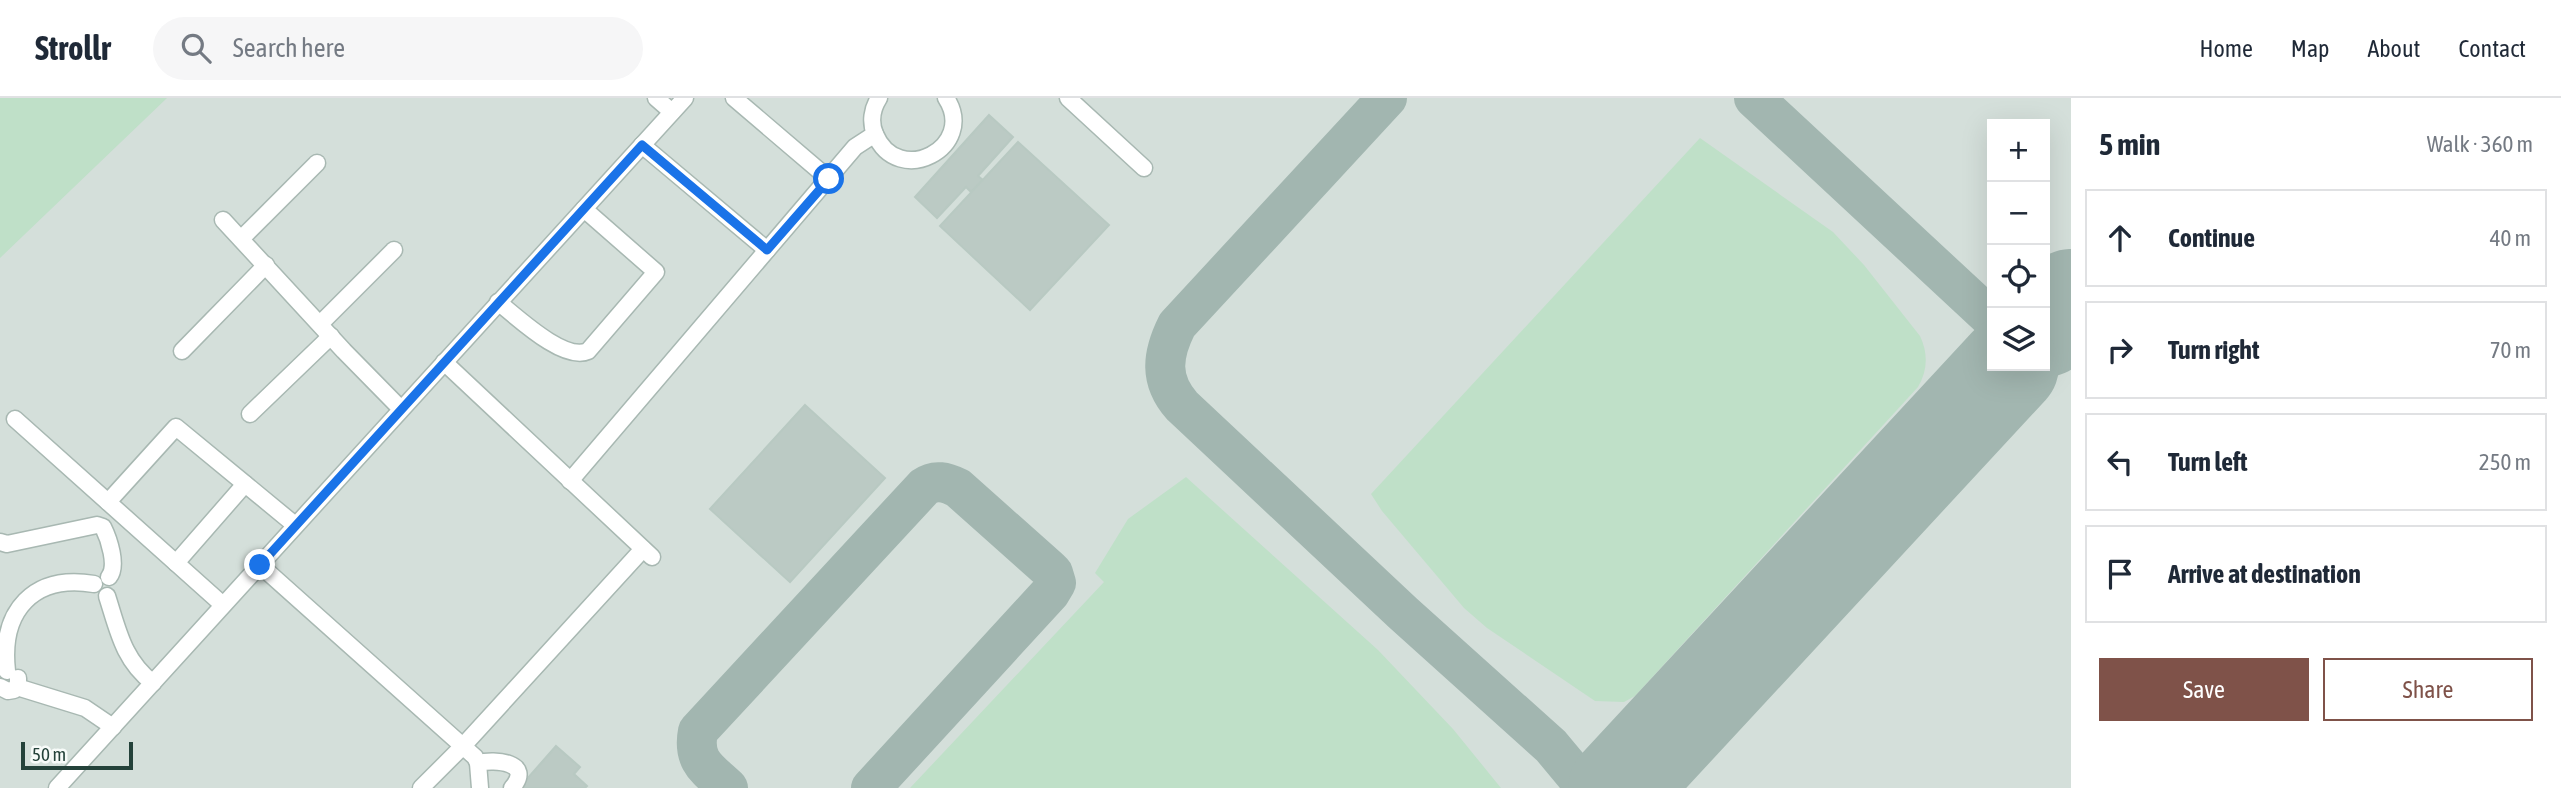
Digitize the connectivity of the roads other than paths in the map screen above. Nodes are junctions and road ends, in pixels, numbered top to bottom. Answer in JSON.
{"nodes":[{"id":1,"x":656,"y":98,"type":"edge"},
{"id":2,"x":685,"y":98,"type":"edge"},
{"id":3,"x":734,"y":98,"type":"edge"},
{"id":4,"x":879,"y":98,"type":"edge"},
{"id":5,"x":946,"y":98,"type":"edge"},
{"id":6,"x":1068,"y":98,"type":"edge"},
{"id":7,"x":672,"y":112,"type":"junction"},
{"id":8,"x":875,"y":134,"type":"junction"},
{"id":9,"x":642,"y":145,"type":"junction"},
{"id":10,"x":317,"y":163,"type":"dead end"},
{"id":11,"x":1144,"y":169,"type":"dead end"},
{"id":12,"x":829,"y":179,"type":"junction"},
{"id":13,"x":584,"y":209,"type":"junction"},
{"id":14,"x":223,"y":220,"type":"dead end"},
{"id":15,"x":241,"y":239,"type":"junction"},
{"id":16,"x":394,"y":250,"type":"dead end"},
{"id":17,"x":767,"y":250,"type":"junction"},
{"id":18,"x":266,"y":265,"type":"junction"},
{"id":19,"x":498,"y":302,"type":"junction"},
{"id":20,"x":325,"y":330,"type":"junction"},
{"id":21,"x":181,"y":351,"type":"dead end"},
{"id":22,"x":444,"y":362,"type":"junction"},
{"id":23,"x":401,"y":409,"type":"junction"},
{"id":24,"x":250,"y":414,"type":"dead end"},
{"id":25,"x":15,"y":419,"type":"dead end"},
{"id":26,"x":570,"y":481,"type":"junction"},
{"id":27,"x":244,"y":484,"type":"junction"},
{"id":28,"x":108,"y":502,"type":"junction"},
{"id":29,"x":295,"y":525,"type":"junction"},
{"id":30,"x":0,"y":542,"type":"edge"},
{"id":31,"x":176,"y":563,"type":"junction"},
{"id":32,"x":260,"y":565,"type":"junction"},
{"id":33,"x":101,"y":581,"type":"junction"},
{"id":34,"x":223,"y":605,"type":"junction"},
{"id":35,"x":4,"y":683,"type":"edge"},
{"id":36,"x":153,"y":683,"type":"junction"},
{"id":37,"x":113,"y":727,"type":"junction"},
{"id":38,"x":463,"y":747,"type":"junction"},
{"id":39,"x":478,"y":763,"type":"junction"},
{"id":40,"x":57,"y":788,"type":"edge"},
{"id":41,"x":421,"y":788,"type":"edge"},
{"id":42,"x":480,"y":788,"type":"edge"},
{"id":43,"x":512,"y":788,"type":"edge"}],
"edges":[{"from":1,"to":7,"type":"lane"},
{"from":2,"to":7,"type":"lane"},
{"from":3,"to":12,"type":"lane"},
{"from":4,"to":8,"type":"lane"},
{"from":5,"to":8,"type":"lane"},
{"from":6,"to":11,"type":"lane"},
{"from":7,"to":9,"type":"lane"},
{"from":8,"to":12,"type":"lane"},
{"from":9,"to":13,"type":"lane"},
{"from":9,"to":17,"type":"lane"},
{"from":10,"to":15,"type":"lane"},
{"from":12,"to":17,"type":"lane"},
{"from":13,"to":19,"type":"lane"},
{"from":13,"to":19,"type":"lane"},
{"from":14,"to":15,"type":"lane"},
{"from":15,"to":18,"type":"lane"},
{"from":16,"to":20,"type":"lane"},
{"from":17,"to":26,"type":"lane"},
{"from":18,"to":20,"type":"lane"},
{"from":18,"to":21,"type":"lane"},
{"from":19,"to":22,"type":"lane"},
{"from":20,"to":23,"type":"lane"},
{"from":20,"to":24,"type":"lane"},
{"from":22,"to":23,"type":"lane"},
{"from":22,"to":26,"type":"lane"},
{"from":23,"to":29,"type":"lane"},
{"from":25,"to":28,"type":"lane"},
{"from":26,"to":38,"type":"lane"},
{"from":27,"to":28,"type":"lane"},
{"from":27,"to":29,"type":"lane"},
{"from":27,"to":31,"type":"lane"},
{"from":28,"to":31,"type":"lane"},
{"from":29,"to":32,"type":"lane"},
{"from":30,"to":33,"type":"lane"},
{"from":31,"to":34,"type":"lane"},
{"from":32,"to":34,"type":"lane"},
{"from":32,"to":38,"type":"lane"},
{"from":33,"to":35,"type":"lane"},
{"from":33,"to":36,"type":"lane"},
{"from":34,"to":36,"type":"lane"},
{"from":35,"to":37,"type":"lane"},
{"from":36,"to":37,"type":"lane"},
{"from":37,"to":40,"type":"lane"},
{"from":38,"to":39,"type":"lane"},
{"from":38,"to":41,"type":"lane"},
{"from":39,"to":42,"type":"lane"},
{"from":39,"to":43,"type":"lane"}]}
